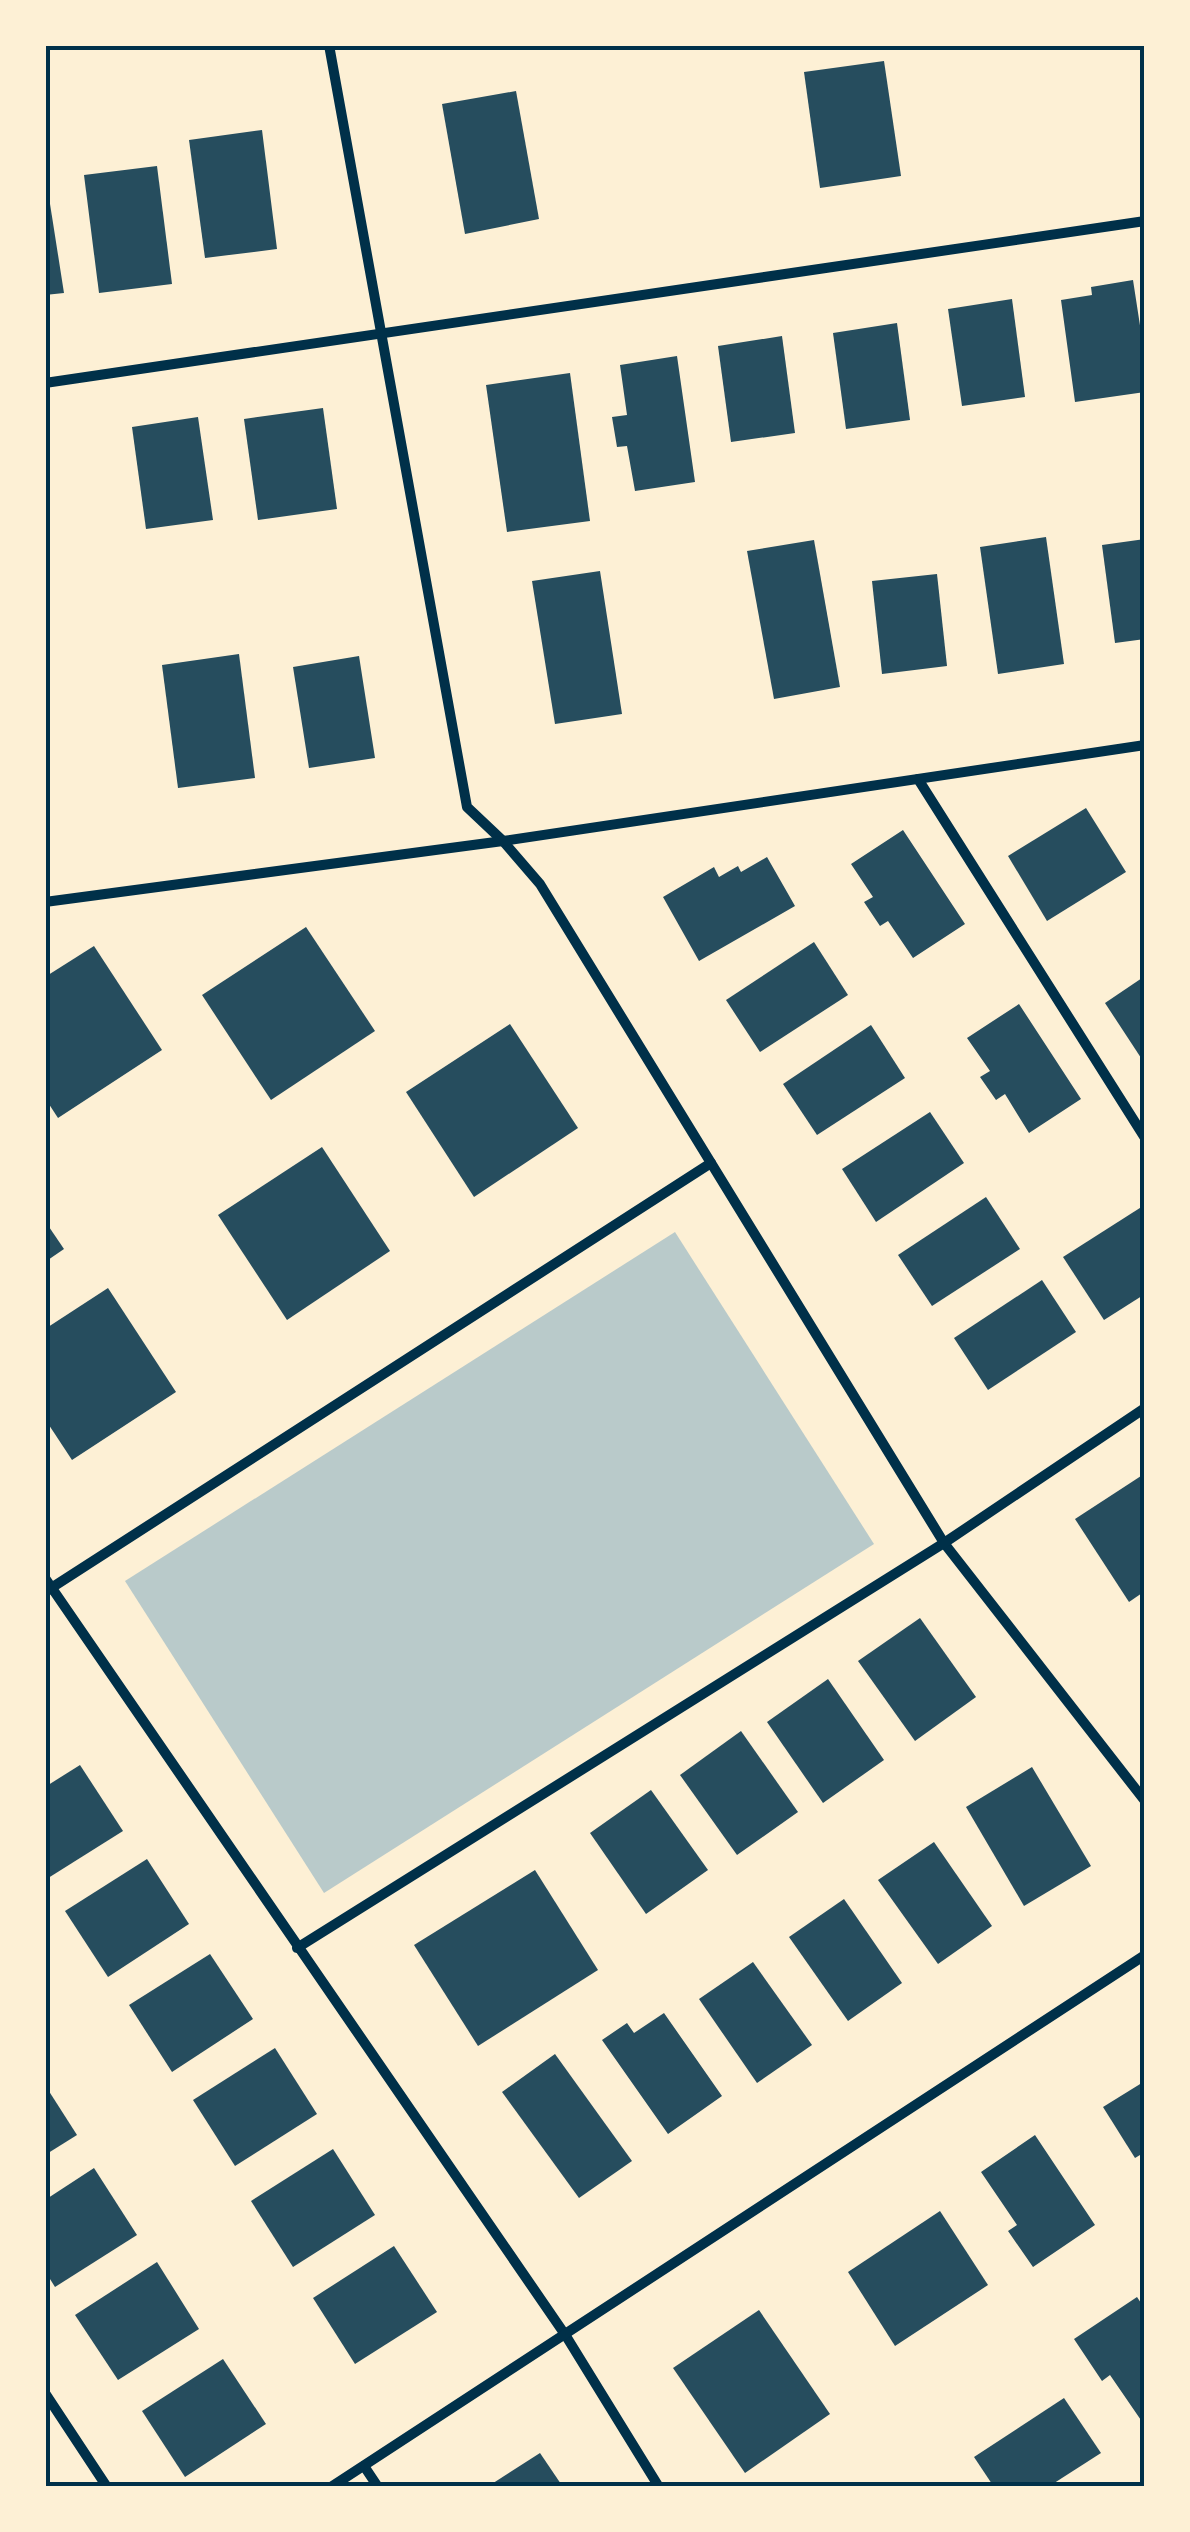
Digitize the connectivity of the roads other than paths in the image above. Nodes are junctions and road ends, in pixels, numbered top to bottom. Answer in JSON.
{"nodes":[{"id":1,"x":329,"y":45,"type":"edge"},
{"id":2,"x":1145,"y":221,"type":"edge"},
{"id":3,"x":381,"y":332,"type":"junction"},
{"id":4,"x":45,"y":383,"type":"edge"},
{"id":5,"x":1145,"y":746,"type":"edge"},
{"id":6,"x":918,"y":779,"type":"junction"},
{"id":7,"x":503,"y":841,"type":"junction"},
{"id":8,"x":45,"y":902,"type":"edge"},
{"id":9,"x":1145,"y":1138,"type":"edge"},
{"id":10,"x":711,"y":1164,"type":"junction"},
{"id":11,"x":1145,"y":1408,"type":"edge"},
{"id":12,"x":944,"y":1543,"type":"junction"},
{"id":13,"x":47,"y":1585,"type":"edge"},
{"id":14,"x":1145,"y":1801,"type":"edge"},
{"id":15,"x":297,"y":1948,"type":"junction"},
{"id":16,"x":1145,"y":1955,"type":"edge"},
{"id":17,"x":566,"y":2336,"type":"junction"},
{"id":18,"x":45,"y":2393,"type":"edge"},
{"id":19,"x":364,"y":2466,"type":"junction"},
{"id":20,"x":107,"y":2487,"type":"edge"},
{"id":21,"x":331,"y":2487,"type":"edge"},
{"id":22,"x":378,"y":2487,"type":"edge"},
{"id":23,"x":659,"y":2487,"type":"edge"}],
"edges":[{"from":1,"to":3,"type":"street"},
{"from":2,"to":3,"type":"street"},
{"from":3,"to":4,"type":"street"},
{"from":3,"to":7,"type":"street"},
{"from":5,"to":6,"type":"street"},
{"from":6,"to":7,"type":"street"},
{"from":6,"to":9,"type":"street"},
{"from":7,"to":8,"type":"street"},
{"from":7,"to":10,"type":"street"},
{"from":10,"to":12,"type":"street"},
{"from":10,"to":13,"type":"street"},
{"from":11,"to":12,"type":"street"},
{"from":12,"to":14,"type":"street"},
{"from":12,"to":15,"type":"street"},
{"from":13,"to":15,"type":"street"},
{"from":15,"to":17,"type":"street"},
{"from":16,"to":17,"type":"street"},
{"from":17,"to":19,"type":"street"},
{"from":17,"to":23,"type":"street"},
{"from":18,"to":20,"type":"street"},
{"from":19,"to":21,"type":"street"},
{"from":19,"to":22,"type":"street"}]}
